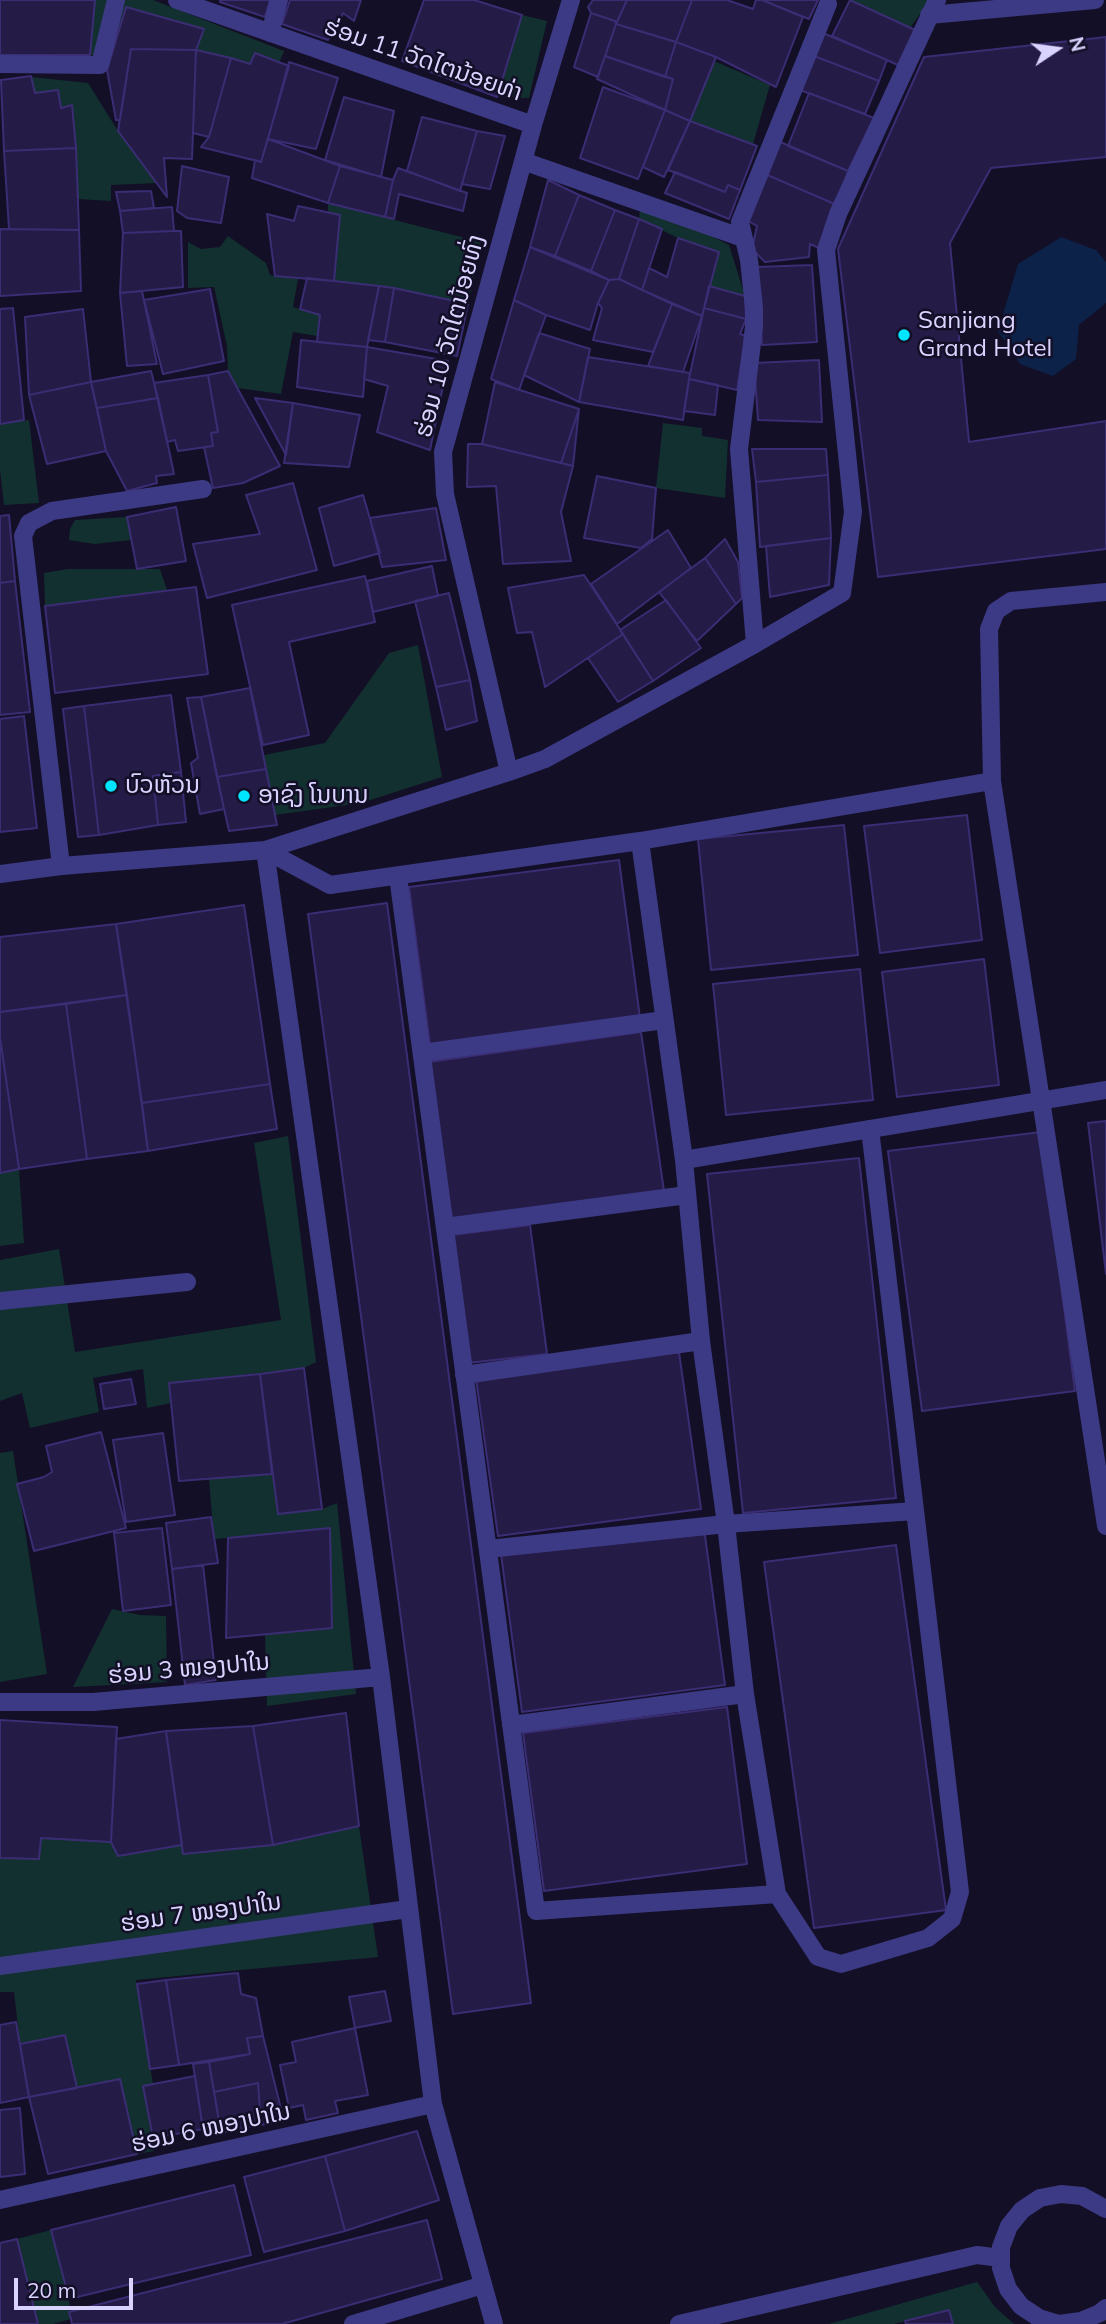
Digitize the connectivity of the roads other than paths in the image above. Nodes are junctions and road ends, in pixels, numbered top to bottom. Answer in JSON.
{"nodes":[{"id":1,"x":117,"y":0,"type":"edge"},
{"id":2,"x":177,"y":0,"type":"edge"},
{"id":3,"x":279,"y":0,"type":"edge"},
{"id":4,"x":571,"y":0,"type":"edge"},
{"id":5,"x":1095,"y":0,"type":"edge"},
{"id":6,"x":828,"y":4,"type":"dead end"},
{"id":7,"x":933,"y":8,"type":"edge"},
{"id":8,"x":270,"y":33,"type":"junction"},
{"id":9,"x":0,"y":64,"type":"edge"},
{"id":10,"x":533,"y":125,"type":"junction"},
{"id":11,"x":523,"y":161,"type":"junction"},
{"id":12,"x":743,"y":238,"type":"junction"},
{"id":13,"x":203,"y":489,"type":"dead end"},
{"id":14,"x":1106,"y":592,"type":"edge"},
{"id":15,"x":755,"y":644,"type":"junction"},
{"id":16,"x":509,"y":772,"type":"junction"},
{"id":17,"x":992,"y":781,"type":"junction"},
{"id":18,"x":640,"y":841,"type":"junction"},
{"id":19,"x":265,"y":850,"type":"junction"},
{"id":20,"x":61,"y":866,"type":"junction"},
{"id":21,"x":0,"y":874,"type":"edge"},
{"id":22,"x":398,"y":876,"type":"junction"},
{"id":23,"x":664,"y":1020,"type":"junction"},
{"id":24,"x":422,"y":1052,"type":"junction"},
{"id":25,"x":1106,"y":1090,"type":"edge"},
{"id":26,"x":1041,"y":1100,"type":"junction"},
{"id":27,"x":870,"y":1129,"type":"junction"},
{"id":28,"x":684,"y":1160,"type":"junction"},
{"id":29,"x":687,"y":1195,"type":"junction"},
{"id":30,"x":445,"y":1227,"type":"junction"},
{"id":31,"x":187,"y":1282,"type":"dead end"},
{"id":32,"x":0,"y":1301,"type":"edge"},
{"id":33,"x":701,"y":1341,"type":"junction"},
{"id":34,"x":464,"y":1375,"type":"junction"},
{"id":35,"x":915,"y":1511,"type":"junction"},
{"id":36,"x":726,"y":1524,"type":"junction"},
{"id":37,"x":1106,"y":1526,"type":"edge"},
{"id":38,"x":488,"y":1549,"type":"junction"},
{"id":39,"x":382,"y":1677,"type":"junction"},
{"id":40,"x":745,"y":1694,"type":"junction"},
{"id":41,"x":0,"y":1702,"type":"edge"},
{"id":42,"x":511,"y":1725,"type":"junction"},
{"id":43,"x":777,"y":1894,"type":"junction"},
{"id":44,"x":408,"y":1909,"type":"junction"},
{"id":45,"x":0,"y":1966,"type":"edge"},
{"id":46,"x":433,"y":2105,"type":"junction"},
{"id":47,"x":0,"y":2200,"type":"edge"},
{"id":48,"x":1106,"y":2209,"type":"edge"},
{"id":49,"x":1001,"y":2258,"type":"junction"},
{"id":50,"x":483,"y":2286,"type":"junction"},
{"id":51,"x":1106,"y":2308,"type":"edge"},
{"id":52,"x":1081,"y":2323,"type":"edge"},
{"id":53,"x":353,"y":2324,"type":"edge"},
{"id":54,"x":494,"y":2324,"type":"edge"},
{"id":55,"x":679,"y":2324,"type":"edge"}],
"edges":[{"from":1,"to":9,"type":"street"},
{"from":2,"to":8,"type":"street","name":"ຮ່ອມ 11 ວັດໄຕນ້ອຍທ່າ"},
{"from":3,"to":8,"type":"street"},
{"from":4,"to":10,"type":"street","name":"ຮ່ອມ 10 ວັດໄຕນ້ອຍທົ່ງ"},
{"from":5,"to":7,"type":"street"},
{"from":6,"to":12,"type":"street"},
{"from":7,"to":15,"type":"street"},
{"from":8,"to":10,"type":"street","name":"ຮ່ອມ 11 ວັດໄຕນ້ອຍທ່າ"},
{"from":10,"to":11,"type":"street","name":"ຮ່ອມ 10 ວັດໄຕນ້ອຍທົ່ງ"},
{"from":11,"to":12,"type":"street"},
{"from":11,"to":16,"type":"street","name":"ຮ່ອມ 10 ວັດໄຕນ້ອຍທົ່ງ"},
{"from":12,"to":15,"type":"street"},
{"from":13,"to":20,"type":"street"},
{"from":14,"to":17,"type":"street"},
{"from":15,"to":16,"type":"street"},
{"from":16,"to":19,"type":"street"},
{"from":17,"to":18,"type":"street"},
{"from":17,"to":26,"type":"street"},
{"from":18,"to":22,"type":"street"},
{"from":18,"to":23,"type":"street"},
{"from":19,"to":20,"type":"street"},
{"from":19,"to":22,"type":"street"},
{"from":19,"to":39,"type":"street"},
{"from":20,"to":21,"type":"street"},
{"from":22,"to":24,"type":"street"},
{"from":23,"to":24,"type":"street"},
{"from":23,"to":28,"type":"street"},
{"from":24,"to":30,"type":"street"},
{"from":25,"to":26,"type":"street"},
{"from":26,"to":27,"type":"street"},
{"from":26,"to":37,"type":"street"},
{"from":27,"to":28,"type":"street"},
{"from":27,"to":35,"type":"street"},
{"from":28,"to":29,"type":"street"},
{"from":29,"to":30,"type":"street"},
{"from":29,"to":33,"type":"street"},
{"from":30,"to":34,"type":"street"},
{"from":31,"to":32,"type":"street"},
{"from":33,"to":34,"type":"street"},
{"from":33,"to":36,"type":"street"},
{"from":34,"to":38,"type":"street"},
{"from":35,"to":36,"type":"street"},
{"from":35,"to":43,"type":"street"},
{"from":36,"to":38,"type":"street"},
{"from":36,"to":40,"type":"street"},
{"from":38,"to":42,"type":"street"},
{"from":39,"to":41,"type":"street","name":"ຮ່ອມ 3 ໜອງປາໃນ"},
{"from":39,"to":44,"type":"street"},
{"from":40,"to":42,"type":"street"},
{"from":40,"to":43,"type":"street"},
{"from":42,"to":43,"type":"street"},
{"from":44,"to":45,"type":"street","name":"ຮ່ອມ 7 ໜອງປາໃນ"},
{"from":44,"to":46,"type":"street"},
{"from":46,"to":47,"type":"street","name":"ຮ່ອມ 6 ໜອງປາໃນ"},
{"from":46,"to":50,"type":"street"},
{"from":48,"to":49,"type":"street"},
{"from":49,"to":52,"type":"street"},
{"from":49,"to":55,"type":"street"},
{"from":50,"to":53,"type":"street"},
{"from":50,"to":54,"type":"street"},
{"from":51,"to":52,"type":"street"}]}
